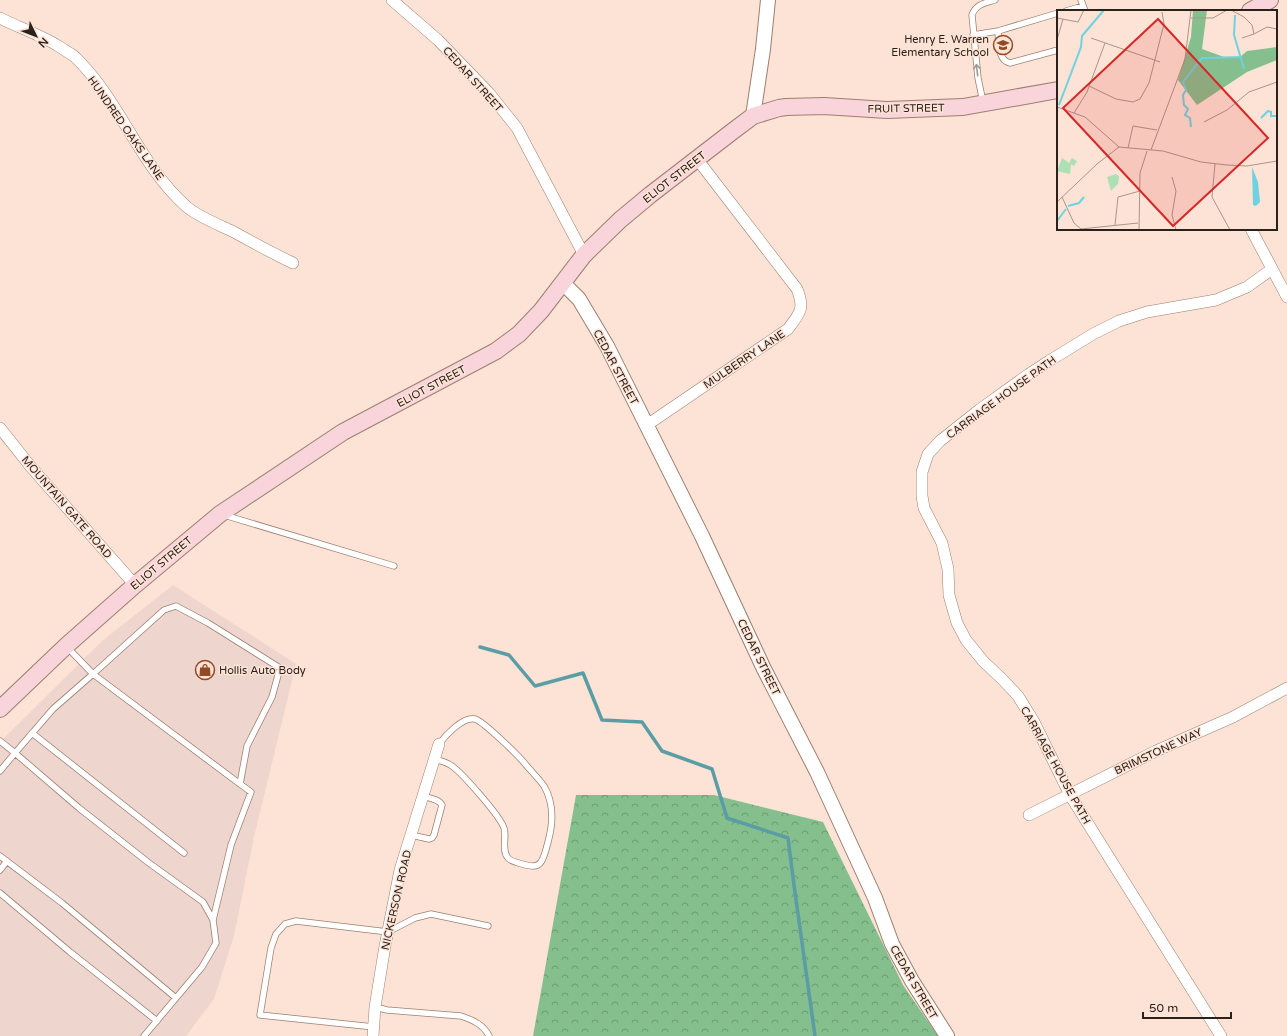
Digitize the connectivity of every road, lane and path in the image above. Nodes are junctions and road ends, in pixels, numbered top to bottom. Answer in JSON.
{"nodes":[{"id":1,"x":392,"y":0,"type":"edge"},
{"id":2,"x":768,"y":0,"type":"edge"},
{"id":3,"x":995,"y":0,"type":"edge"},
{"id":4,"x":1081,"y":0,"type":"edge"},
{"id":5,"x":1270,"y":0,"type":"edge"},
{"id":6,"x":1084,"y":9,"type":"edge"},
{"id":7,"x":1252,"y":10,"type":"edge"},
{"id":8,"x":1057,"y":13,"type":"edge"},
{"id":9,"x":0,"y":18,"type":"edge"},
{"id":10,"x":998,"y":31,"type":"junction"},
{"id":11,"x":973,"y":35,"type":"junction"},
{"id":12,"x":1057,"y":50,"type":"edge"},
{"id":13,"x":1057,"y":90,"type":"edge"},
{"id":14,"x":984,"y":104,"type":"junction"},
{"id":15,"x":753,"y":116,"type":"junction"},
{"id":16,"x":697,"y":159,"type":"junction"},
{"id":17,"x":1252,"y":230,"type":"edge"},
{"id":18,"x":584,"y":255,"type":"junction"},
{"id":19,"x":294,"y":263,"type":"dead end"},
{"id":20,"x":1272,"y":269,"type":"junction"},
{"id":21,"x":563,"y":283,"type":"junction"},
{"id":22,"x":1287,"y":297,"type":"edge"},
{"id":23,"x":647,"y":425,"type":"junction"},
{"id":24,"x":0,"y":428,"type":"edge"},
{"id":25,"x":220,"y":514,"type":"junction"},
{"id":26,"x":394,"y":566,"type":"dead end"},
{"id":27,"x":135,"y":585,"type":"junction"},
{"id":28,"x":66,"y":646,"type":"junction"},
{"id":29,"x":93,"y":674,"type":"junction"},
{"id":30,"x":1287,"y":688,"type":"edge"},
{"id":31,"x":0,"y":709,"type":"edge"},
{"id":32,"x":32,"y":733,"type":"junction"},
{"id":33,"x":0,"y":741,"type":"edge"},
{"id":34,"x":439,"y":744,"type":"joint"},
{"id":35,"x":15,"y":753,"type":"junction"},
{"id":36,"x":435,"y":759,"type":"junction"},
{"id":37,"x":0,"y":771,"type":"edge"},
{"id":38,"x":240,"y":784,"type":"junction"},
{"id":39,"x":1070,"y":795,"type":"junction"},
{"id":40,"x":423,"y":796,"type":"junction"},
{"id":41,"x":1029,"y":815,"type":"dead end"},
{"id":42,"x":411,"y":835,"type":"junction"},
{"id":43,"x":184,"y":852,"type":"dead end"},
{"id":44,"x":0,"y":856,"type":"edge"},
{"id":45,"x":7,"y":861,"type":"junction"},
{"id":46,"x":0,"y":870,"type":"edge"},
{"id":47,"x":0,"y":893,"type":"edge"},
{"id":48,"x":213,"y":920,"type":"junction"},
{"id":49,"x":488,"y":926,"type":"dead end"},
{"id":50,"x":388,"y":932,"type":"junction"},
{"id":51,"x":176,"y":998,"type":"junction"},
{"id":52,"x":375,"y":1008,"type":"junction"},
{"id":53,"x":157,"y":1021,"type":"junction"},
{"id":54,"x":374,"y":1032,"type":"edge"},
{"id":55,"x":144,"y":1036,"type":"edge"},
{"id":56,"x":489,"y":1036,"type":"edge"},
{"id":57,"x":947,"y":1036,"type":"edge"},
{"id":58,"x":1221,"y":1036,"type":"edge"}],
"edges":[{"from":1,"to":18,"type":"street","name":"CEDAR STREET"},
{"from":2,"to":15,"type":"street"},
{"from":3,"to":11,"type":"lane"},
{"from":4,"to":6,"type":"lane"},
{"from":5,"to":7,"type":"main road"},
{"from":8,"to":10,"type":"lane"},
{"from":9,"to":19,"type":"street","name":"HUNDRED OAKS LANE"},
{"from":10,"to":11,"type":"lane"},
{"from":10,"to":12,"type":"lane"},
{"from":14,"to":11,"type":"lane","one_way":true},
{"from":13,"to":14,"type":"main road","name":"FRUIT STREET"},
{"from":14,"to":15,"type":"main road","name":"FRUIT STREET"},
{"from":15,"to":16,"type":"main road","name":"ELIOT STREET"},
{"from":16,"to":18,"type":"main road","name":"ELIOT STREET"},
{"from":16,"to":23,"type":"street","name":"MULBERRY LANE"},
{"from":17,"to":20,"type":"street"},
{"from":18,"to":21,"type":"main road","name":"ELIOT STREET"},
{"from":20,"to":22,"type":"street"},
{"from":20,"to":39,"type":"street","name":"CARRIAGE HOUSE PATH"},
{"from":21,"to":23,"type":"street","name":"CEDAR STREET"},
{"from":21,"to":25,"type":"main road","name":"ELIOT STREET"},
{"from":23,"to":57,"type":"street","name":"CEDAR STREET"},
{"from":24,"to":27,"type":"street","name":"MOUNTAIN GATE ROAD"},
{"from":25,"to":26,"type":"lane"},
{"from":25,"to":27,"type":"main road","name":"ELIOT STREET"},
{"from":27,"to":28,"type":"main road","name":"ELIOT STREET"},
{"from":28,"to":29,"type":"lane"},
{"from":28,"to":31,"type":"main road","name":"ELIOT STREET"},
{"from":29,"to":32,"type":"lane"},
{"from":29,"to":38,"type":"lane"},
{"from":29,"to":38,"type":"lane"},
{"from":30,"to":39,"type":"street","name":"BRIMSTONE WAY"},
{"from":32,"to":35,"type":"lane"},
{"from":32,"to":43,"type":"lane"},
{"from":33,"to":35,"type":"lane"},
{"from":34,"to":36,"type":"street","name":"NICKERSON ROAD"},
{"from":34,"to":36,"type":"lane"},
{"from":35,"to":37,"type":"lane"},
{"from":35,"to":48,"type":"lane"},
{"from":36,"to":40,"type":"street","name":"NICKERSON ROAD"},
{"from":38,"to":48,"type":"lane"},
{"from":39,"to":41,"type":"street","name":"BRIMSTONE WAY"},
{"from":39,"to":58,"type":"street","name":"CARRIAGE HOUSE PATH"},
{"from":40,"to":42,"type":"street","name":"NICKERSON ROAD"},
{"from":40,"to":42,"type":"lane"},
{"from":42,"to":50,"type":"street","name":"NICKERSON ROAD"},
{"from":44,"to":45,"type":"lane"},
{"from":45,"to":46,"type":"lane"},
{"from":45,"to":51,"type":"lane"},
{"from":47,"to":53,"type":"lane"},
{"from":48,"to":51,"type":"lane"},
{"from":49,"to":50,"type":"lane"},
{"from":50,"to":52,"type":"street","name":"NICKERSON ROAD"},
{"from":50,"to":54,"type":"lane"},
{"from":51,"to":53,"type":"lane"},
{"from":52,"to":54,"type":"street","name":"NICKERSON ROAD"},
{"from":52,"to":56,"type":"lane"},
{"from":53,"to":55,"type":"lane"}]}
